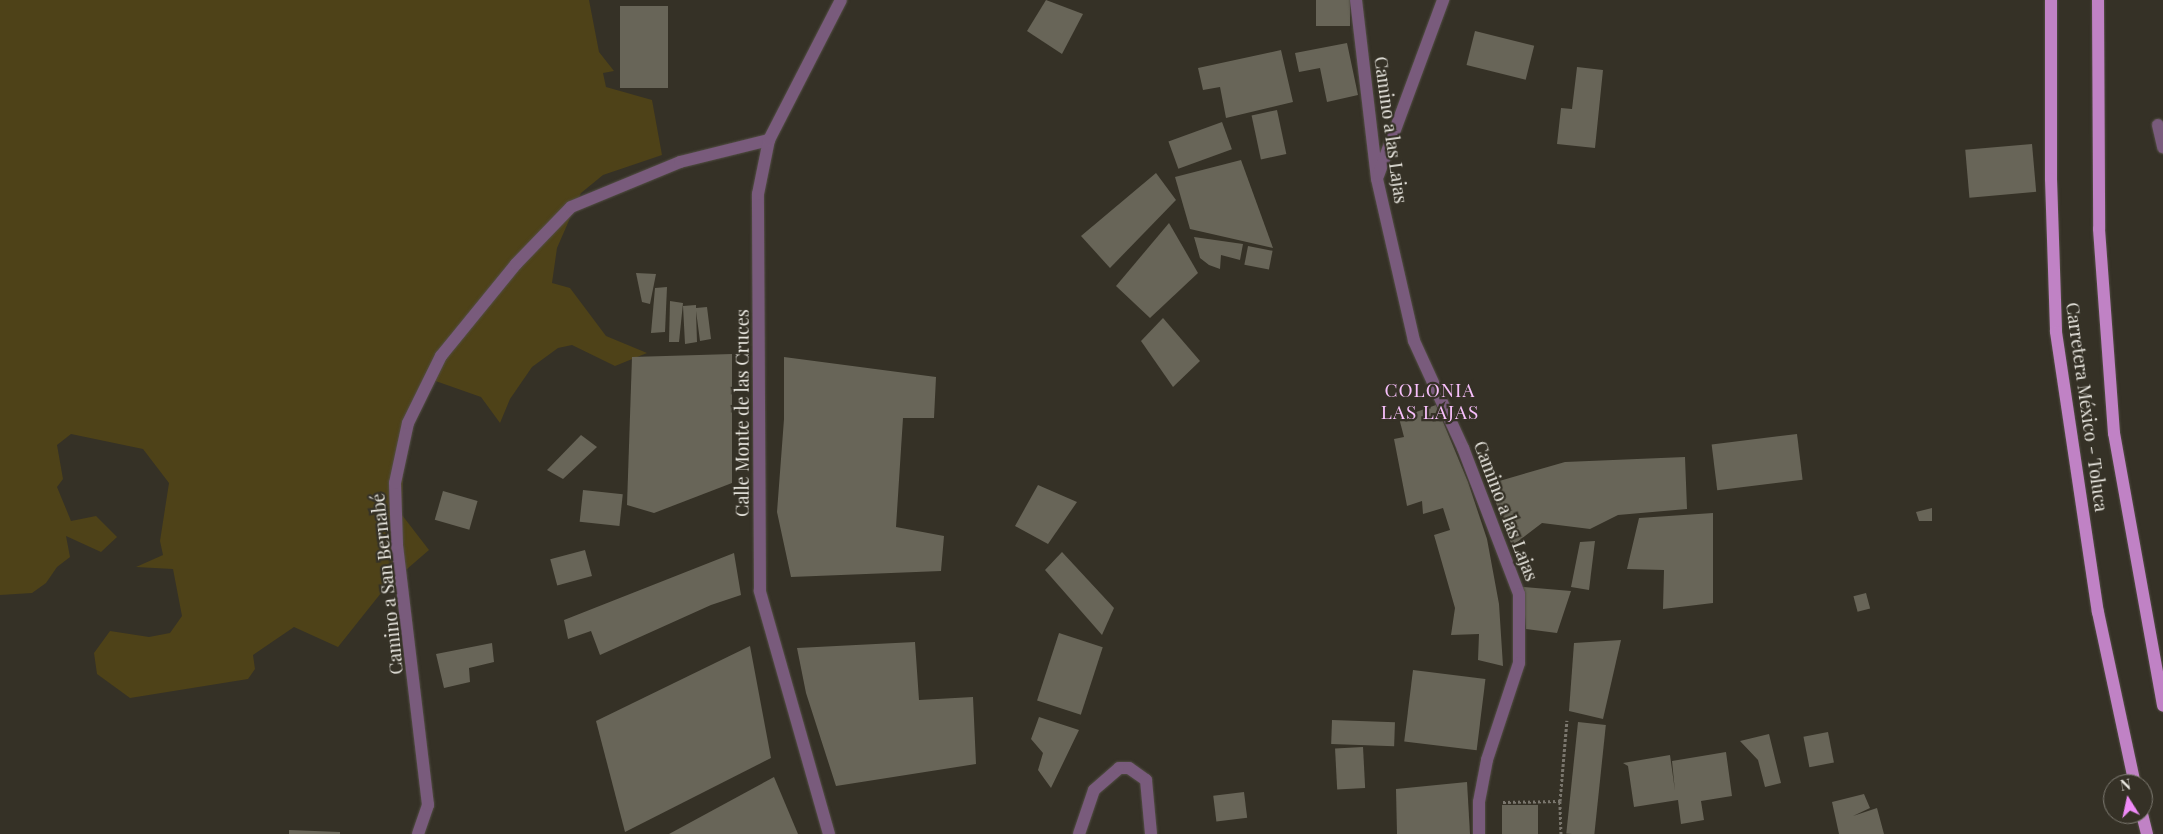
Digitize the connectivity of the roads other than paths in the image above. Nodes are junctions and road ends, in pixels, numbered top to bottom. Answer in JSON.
{"nodes":[{"id":1,"x":841,"y":0,"type":"edge"},
{"id":2,"x":1356,"y":0,"type":"edge"},
{"id":3,"x":1443,"y":0,"type":"edge"},
{"id":4,"x":2051,"y":0,"type":"edge"},
{"id":5,"x":2098,"y":0,"type":"edge"},
{"id":6,"x":2158,"y":125,"type":"dead end"},
{"id":7,"x":769,"y":140,"type":"junction"},
{"id":8,"x":2163,"y":147,"type":"edge"},
{"id":9,"x":1377,"y":179,"type":"junction"},
{"id":10,"x":2163,"y":706,"type":"edge"},
{"id":11,"x":2133,"y":774,"type":"edge"},
{"id":12,"x":418,"y":834,"type":"edge"},
{"id":13,"x":829,"y":834,"type":"edge"},
{"id":14,"x":1079,"y":834,"type":"edge"},
{"id":15,"x":1151,"y":834,"type":"edge"},
{"id":16,"x":1479,"y":834,"type":"edge"}],
"edges":[{"from":1,"to":7,"type":"street","name":"Calle Monte de las Cruces"},
{"from":2,"to":9,"type":"street","name":"Camino a las Lajas"},
{"from":3,"to":9,"type":"street"},
{"from":4,"to":11,"type":"main road","name":"Carretera México - Toluca"},
{"from":5,"to":10,"type":"main road","name":"Carretera México - Toluca"},
{"from":6,"to":8,"type":"street"},
{"from":7,"to":12,"type":"street","name":"Camino a San Bernabé"},
{"from":7,"to":13,"type":"street","name":"Calle Monte de las Cruces"},
{"from":9,"to":16,"type":"street","name":"Camino a las Lajas"},
{"from":14,"to":15,"type":"street"}]}
